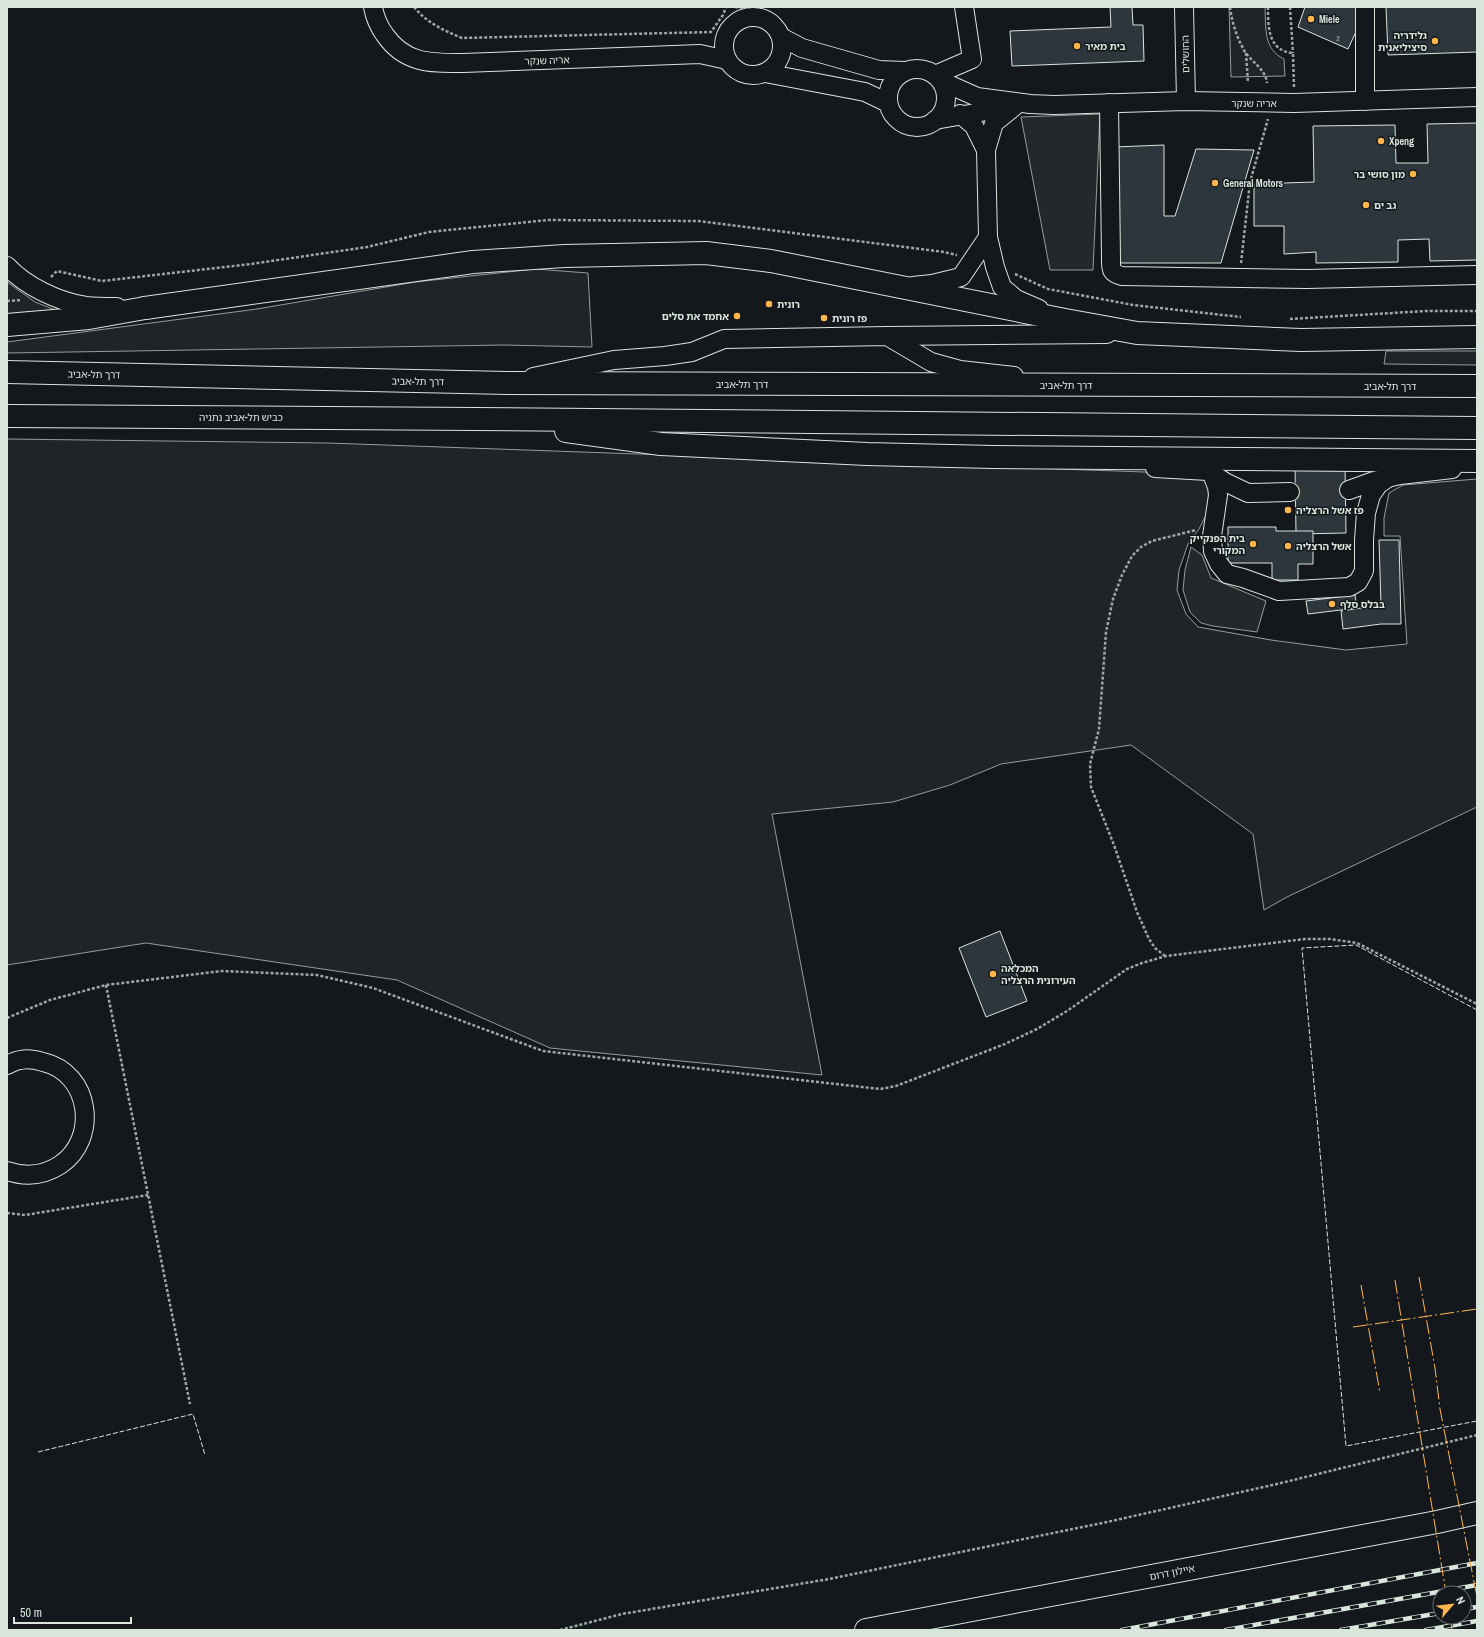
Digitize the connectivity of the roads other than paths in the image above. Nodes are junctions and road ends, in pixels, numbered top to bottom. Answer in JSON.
{"nodes":[{"id":1,"x":373,"y":7,"type":"edge"},
{"id":2,"x":964,"y":7,"type":"edge"},
{"id":3,"x":1184,"y":7,"type":"edge"},
{"id":4,"x":1365,"y":7,"type":"edge"},
{"id":5,"x":760,"y":12,"type":"edge"},
{"id":6,"x":781,"y":32,"type":"junction"},
{"id":7,"x":727,"y":60,"type":"junction"},
{"id":8,"x":905,"y":71,"type":"junction"},
{"id":9,"x":765,"y":73,"type":"junction"},
{"id":10,"x":938,"y":78,"type":"junction"},
{"id":11,"x":1477,"y":97,"type":"edge"},
{"id":12,"x":1186,"y":101,"type":"junction"},
{"id":13,"x":1365,"y":101,"type":"junction"},
{"id":14,"x":888,"y":103,"type":"junction"},
{"id":15,"x":1109,"y":103,"type":"junction"},
{"id":16,"x":1023,"y":105,"type":"junction"},
{"id":17,"x":960,"y":114,"type":"junction"},
{"id":18,"x":936,"y":120,"type":"junction"},
{"id":19,"x":986,"y":150,"type":"junction"},
{"id":20,"x":988,"y":237,"type":"junction"},
{"id":21,"x":7,"y":266,"type":"edge"},
{"id":22,"x":1477,"y":275,"type":"edge"},
{"id":23,"x":903,"y":287,"type":"junction"},
{"id":24,"x":145,"y":308,"type":"junction"},
{"id":25,"x":1065,"y":320,"type":"junction"},
{"id":26,"x":7,"y":325,"type":"edge"},
{"id":27,"x":1138,"y":333,"type":"junction"},
{"id":28,"x":887,"y":336,"type":"junction"},
{"id":29,"x":1477,"y":336,"type":"edge"},
{"id":30,"x":7,"y":372,"type":"edge"},
{"id":31,"x":508,"y":383,"type":"junction"},
{"id":32,"x":1092,"y":386,"type":"junction"},
{"id":33,"x":1477,"y":386,"type":"edge"},
{"id":34,"x":7,"y":416,"type":"edge"},
{"id":35,"x":474,"y":419,"type":"junction"},
{"id":36,"x":1477,"y":428,"type":"edge"},
{"id":37,"x":993,"y":457,"type":"junction"},
{"id":38,"x":1477,"y":460,"type":"edge"},
{"id":39,"x":1477,"y":466,"type":"edge"},
{"id":40,"x":1212,"y":474,"type":"junction"},
{"id":41,"x":1389,"y":477,"type":"junction"},
{"id":42,"x":1349,"y":490,"type":"tunnel mouth"},
{"id":43,"x":1290,"y":492,"type":"tunnel mouth"},
{"id":44,"x":7,"y":1065,"type":"edge"},
{"id":45,"x":7,"y":1171,"type":"edge"},
{"id":46,"x":1477,"y":1513,"type":"edge"},
{"id":47,"x":866,"y":1630,"type":"edge"}],
"edges":[{"from":1,"to":7,"type":"street","name":"אריה שנקר"},
{"from":2,"to":10,"type":"street"},
{"from":3,"to":12,"type":"street","name":"החושלים"},
{"from":4,"to":13,"type":"street"},
{"from":5,"to":6,"type":"street"},
{"from":5,"to":7,"type":"street"},
{"from":6,"to":8,"type":"street"},
{"from":6,"to":9,"type":"street"},
{"from":7,"to":9,"type":"street"},
{"from":8,"to":10,"type":"street"},
{"from":8,"to":14,"type":"street"},
{"from":9,"to":14,"type":"street"},
{"from":10,"to":16,"type":"street","name":"אריה שנקר"},
{"from":10,"to":18,"type":"street"},
{"from":11,"to":13,"type":"street","name":"אריה שנקר"},
{"from":12,"to":13,"type":"street","name":"אריה שנקר"},
{"from":12,"to":15,"type":"street","name":"אריה שנקר"},
{"from":14,"to":18,"type":"street"},
{"from":15,"to":16,"type":"street","name":"אריה שנקר"},
{"from":15,"to":22,"type":"street"},
{"from":16,"to":17,"type":"street","name":"אריה שנקר"},
{"from":16,"to":19,"type":"street"},
{"from":17,"to":18,"type":"street","name":"אריה שנקר"},
{"from":17,"to":19,"type":"street"},
{"from":19,"to":20,"type":"street"},
{"from":20,"to":23,"type":"street"},
{"from":20,"to":25,"type":"street"},
{"from":21,"to":24,"type":"street"},
{"from":23,"to":24,"type":"main road"},
{"from":23,"to":25,"type":"main road"},
{"from":24,"to":26,"type":"main road"},
{"from":25,"to":27,"type":"main road"},
{"from":27,"to":28,"type":"street"},
{"from":27,"to":29,"type":"main road"},
{"from":28,"to":31,"type":"street"},
{"from":28,"to":32,"type":"street"},
{"from":30,"to":31,"type":"main road","name":"דרך תל-אביב"},
{"from":31,"to":32,"type":"main road","name":"דרך תל-אביב"},
{"from":32,"to":33,"type":"main road","name":"דרך תל-אביב"},
{"from":34,"to":35,"type":"main road","name":"כביש תל-אביב נתניה"},
{"from":35,"to":36,"type":"main road"},
{"from":35,"to":37,"type":"main road"},
{"from":37,"to":38,"type":"main road"},
{"from":37,"to":40,"type":"street"},
{"from":39,"to":41,"type":"street"},
{"from":40,"to":41,"type":"street"},
{"from":40,"to":43,"type":"street"},
{"from":41,"to":42,"type":"street"},
{"from":44,"to":45,"type":"street"},
{"from":46,"to":47,"type":"main road","name":"איילון דרום"}]}
